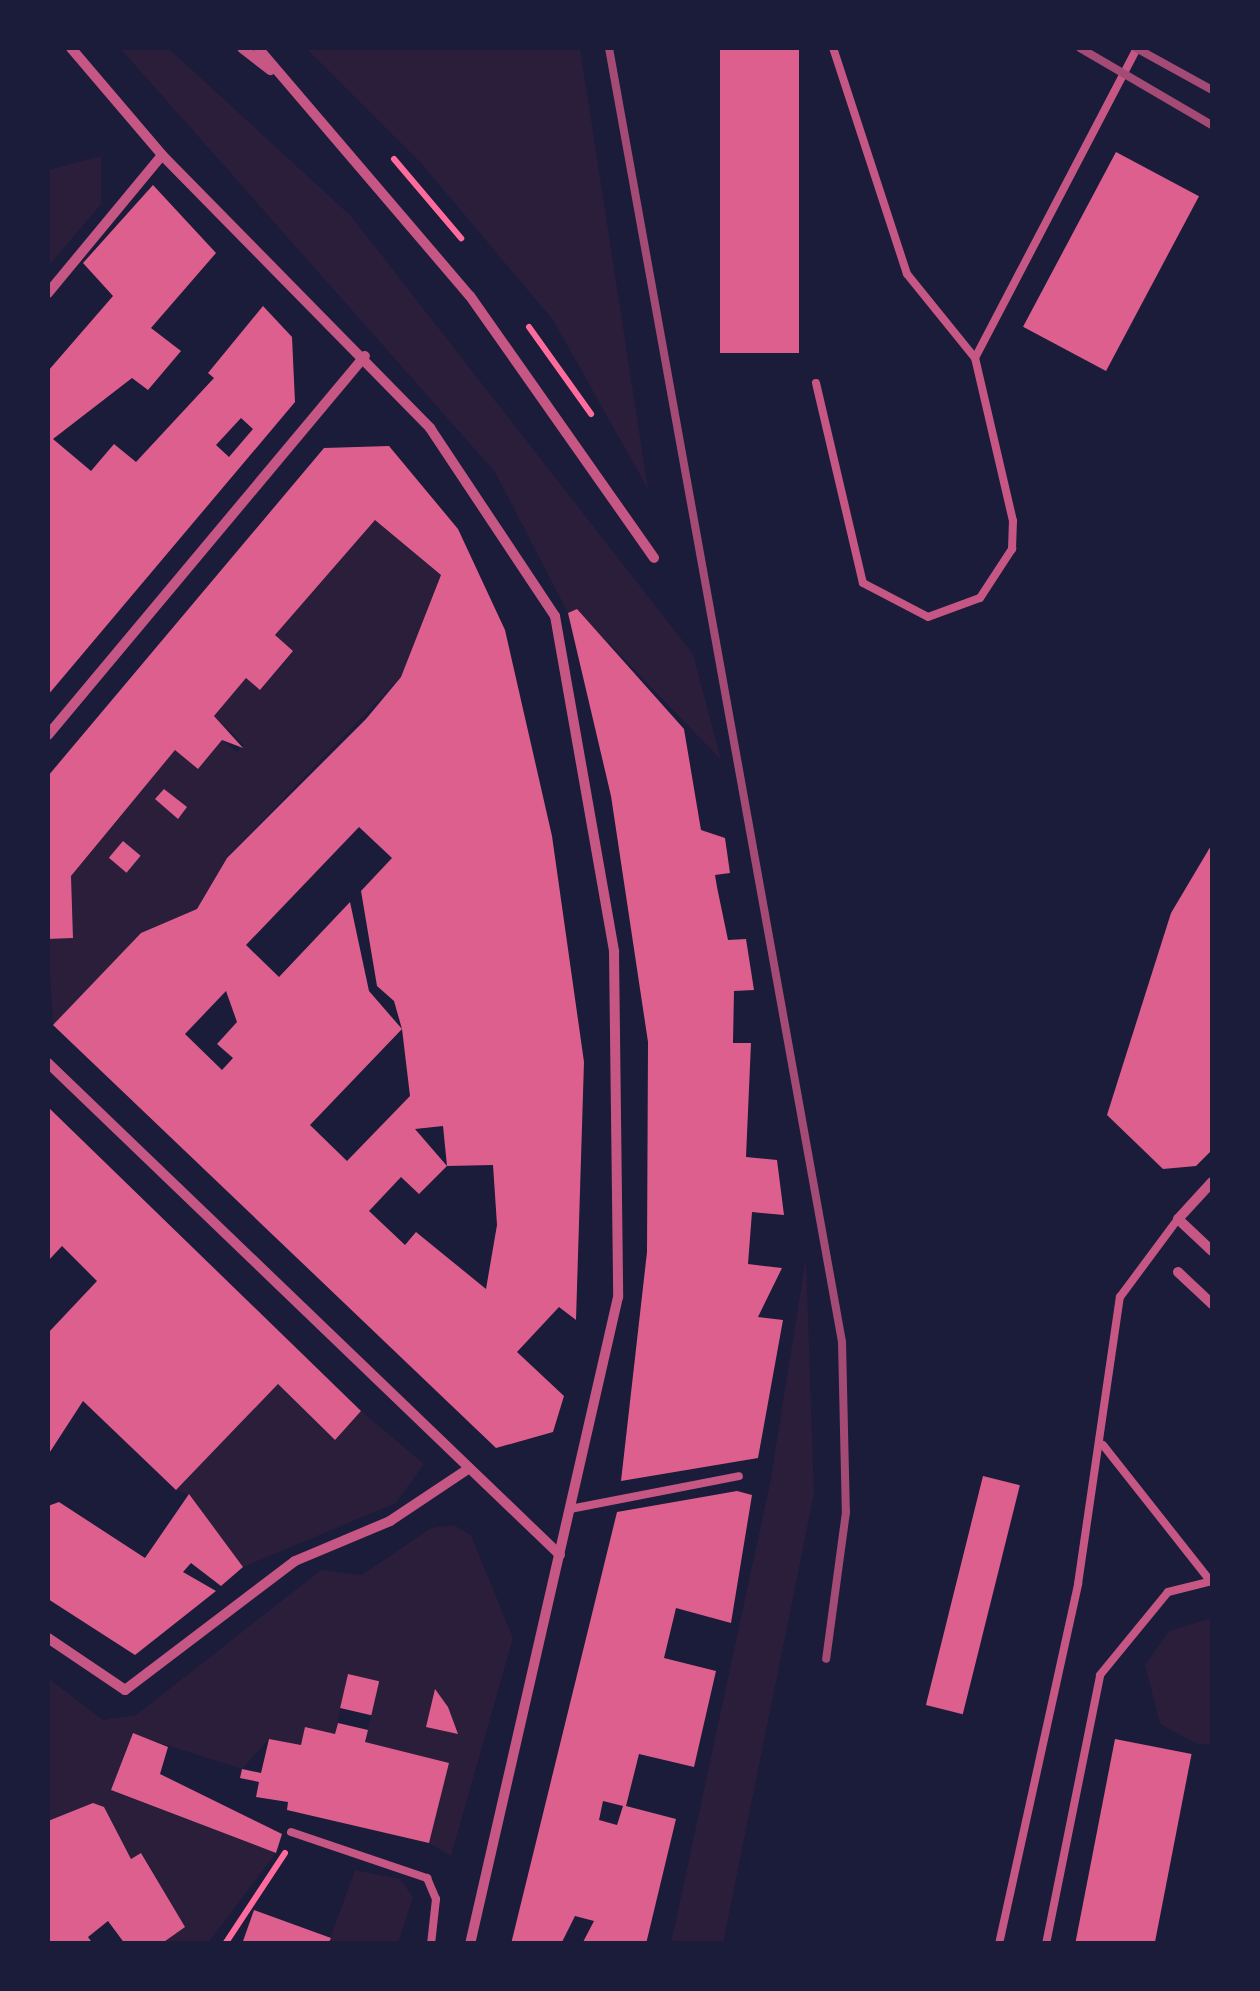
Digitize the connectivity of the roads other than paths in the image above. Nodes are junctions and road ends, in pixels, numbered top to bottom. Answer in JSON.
{"nodes":[{"id":1,"x":71,"y":48,"type":"edge"},
{"id":2,"x":242,"y":48,"type":"edge"},
{"id":3,"x":258,"y":48,"type":"edge"},
{"id":4,"x":833,"y":48,"type":"edge"},
{"id":5,"x":1137,"y":48,"type":"edge"},
{"id":6,"x":286,"y":83,"type":"junction"},
{"id":7,"x":162,"y":156,"type":"junction"},
{"id":8,"x":48,"y":293,"type":"edge"},
{"id":9,"x":365,"y":356,"type":"junction"},
{"id":10,"x":975,"y":358,"type":"junction"},
{"id":11,"x":816,"y":383,"type":"dead end"},
{"id":12,"x":654,"y":558,"type":"dead end"},
{"id":13,"x":48,"y":736,"type":"edge"},
{"id":14,"x":48,"y":1063,"type":"edge"},
{"id":15,"x":1212,"y":1182,"type":"edge"},
{"id":16,"x":1178,"y":1219,"type":"junction"},
{"id":17,"x":1212,"y":1252,"type":"edge"},
{"id":18,"x":1178,"y":1272,"type":"dead end"},
{"id":19,"x":1212,"y":1304,"type":"edge"},
{"id":20,"x":1104,"y":1445,"type":"junction"},
{"id":21,"x":468,"y":1469,"type":"junction"},
{"id":22,"x":739,"y":1476,"type":"dead end"},
{"id":23,"x":570,"y":1509,"type":"junction"},
{"id":24,"x":560,"y":1554,"type":"junction"},
{"id":25,"x":1210,"y":1580,"type":"edge"},
{"id":26,"x":48,"y":1638,"type":"edge"},
{"id":27,"x":296,"y":1833,"type":"road end"},
{"id":28,"x":431,"y":1944,"type":"edge"},
{"id":29,"x":470,"y":1944,"type":"edge"},
{"id":30,"x":999,"y":1944,"type":"edge"},
{"id":31,"x":1046,"y":1944,"type":"edge"}],
"edges":[{"from":1,"to":7,"type":"street"},
{"from":2,"to":6,"type":"street"},
{"from":3,"to":6,"type":"street"},
{"from":4,"to":10,"type":"lane"},
{"from":5,"to":10,"type":"lane"},
{"from":6,"to":12,"type":"street"},
{"from":7,"to":8,"type":"street"},
{"from":7,"to":9,"type":"street"},
{"from":9,"to":13,"type":"street"},
{"from":9,"to":23,"type":"street"},
{"from":10,"to":11,"type":"lane"},
{"from":14,"to":21,"type":"street"},
{"from":15,"to":16,"type":"street"},
{"from":16,"to":17,"type":"street"},
{"from":16,"to":20,"type":"lane"},
{"from":18,"to":19,"type":"street"},
{"from":20,"to":25,"type":"lane"},
{"from":20,"to":30,"type":"lane"},
{"from":21,"to":24,"type":"street"},
{"from":21,"to":26,"type":"street"},
{"from":22,"to":23,"type":"lane"},
{"from":23,"to":24,"type":"street"},
{"from":24,"to":29,"type":"street"},
{"from":25,"to":31,"type":"lane"},
{"from":27,"to":28,"type":"lane"}]}
